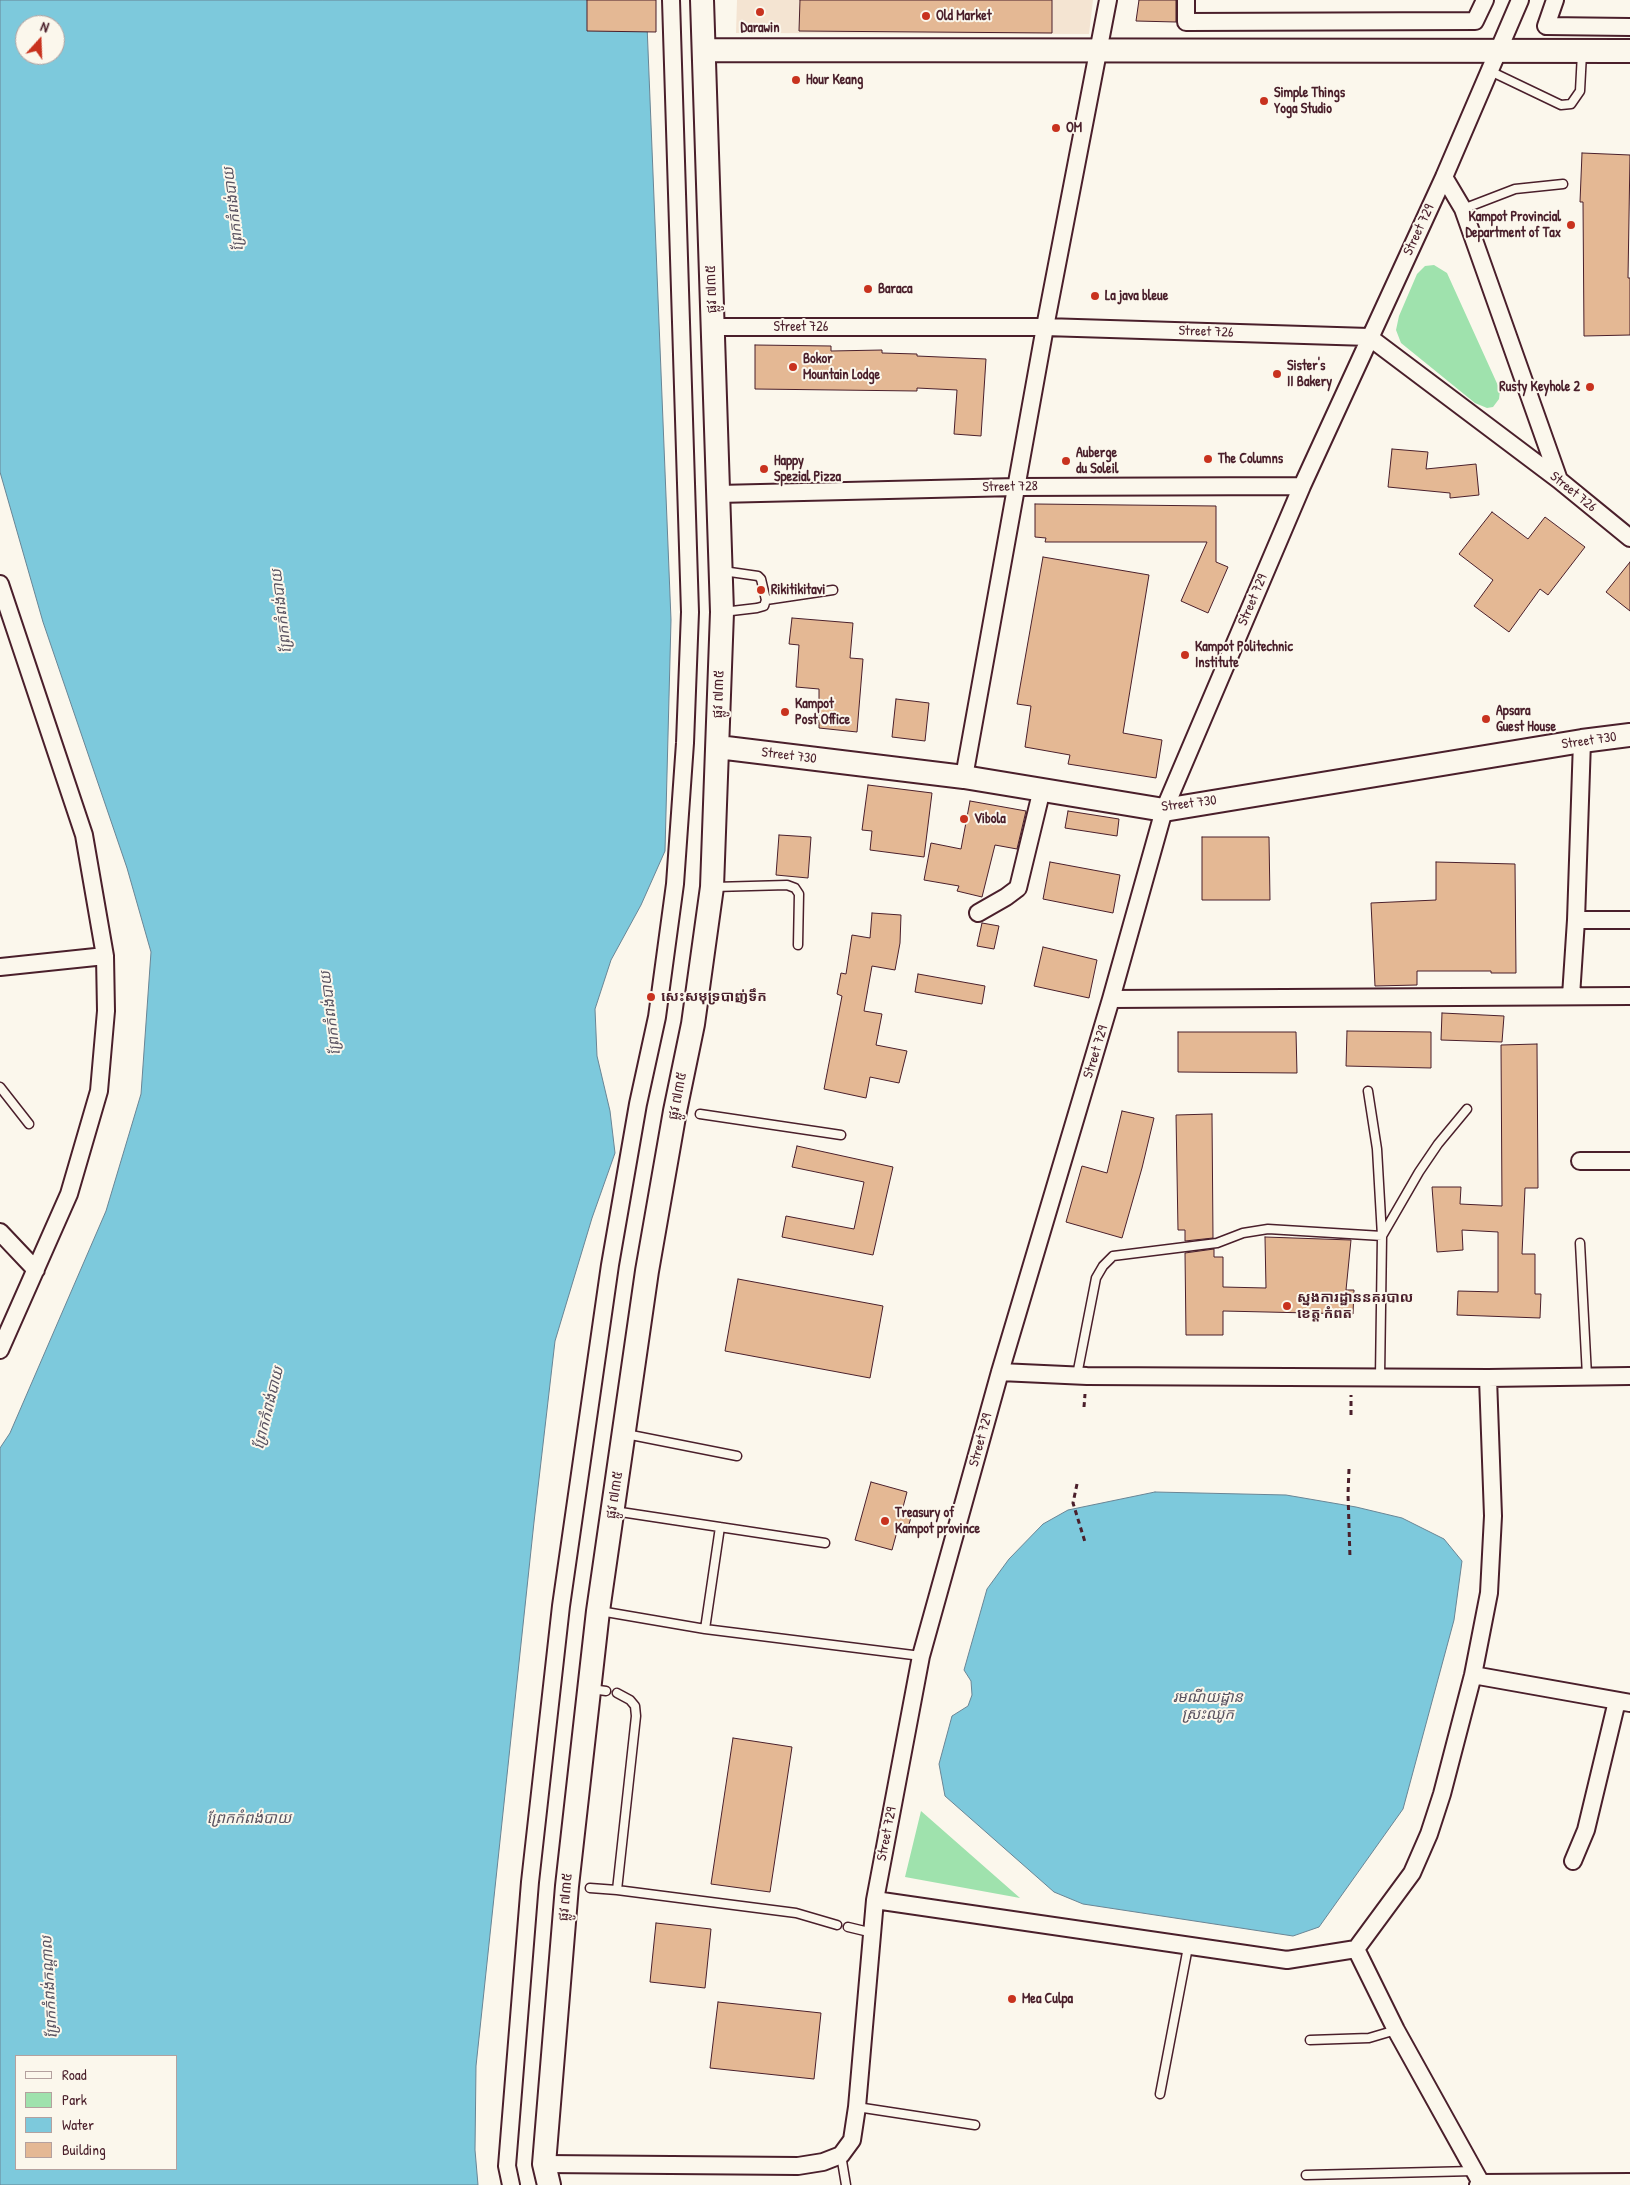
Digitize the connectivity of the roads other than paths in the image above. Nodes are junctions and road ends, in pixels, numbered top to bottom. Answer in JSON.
{"nodes":[{"id":1,"x":671,"y":0,"type":"edge"},
{"id":2,"x":702,"y":0,"type":"edge"},
{"id":3,"x":1108,"y":0,"type":"edge"},
{"id":4,"x":1186,"y":0,"type":"edge"},
{"id":5,"x":1485,"y":0,"type":"edge"},
{"id":6,"x":1520,"y":0,"type":"edge"},
{"id":7,"x":1555,"y":0,"type":"edge"},
{"id":8,"x":1630,"y":27,"type":"edge"},
{"id":9,"x":704,"y":50,"type":"junction"},
{"id":10,"x":1099,"y":50,"type":"junction"},
{"id":11,"x":1582,"y":51,"type":"junction"},
{"id":12,"x":1630,"y":51,"type":"edge"},
{"id":13,"x":1494,"y":61,"type":"junction"},
{"id":14,"x":1444,"y":177,"type":"junction"},
{"id":15,"x":1563,"y":184,"type":"dead end"},
{"id":16,"x":1463,"y":209,"type":"junction"},
{"id":17,"x":713,"y":327,"type":"junction"},
{"id":18,"x":1045,"y":327,"type":"junction"},
{"id":19,"x":1369,"y":337,"type":"junction"},
{"id":20,"x":1559,"y":480,"type":"junction"},
{"id":21,"x":1302,"y":486,"type":"junction"},
{"id":22,"x":1016,"y":487,"type":"junction"},
{"id":23,"x":718,"y":494,"type":"junction"},
{"id":24,"x":1630,"y":538,"type":"edge"},
{"id":25,"x":721,"y":571,"type":"junction"},
{"id":26,"x":0,"y":584,"type":"edge"},
{"id":27,"x":833,"y":590,"type":"dead end"},
{"id":28,"x":766,"y":600,"type":"junction"},
{"id":29,"x":722,"y":612,"type":"junction"},
{"id":30,"x":1630,"y":735,"type":"edge"},
{"id":31,"x":1582,"y":741,"type":"junction"},
{"id":32,"x":718,"y":747,"type":"junction"},
{"id":33,"x":964,"y":777,"type":"junction"},
{"id":34,"x":1042,"y":789,"type":"junction"},
{"id":35,"x":1164,"y":810,"type":"junction"},
{"id":36,"x":712,"y":887,"type":"junction"},
{"id":37,"x":978,"y":913,"type":"dead end"},
{"id":38,"x":1576,"y":920,"type":"junction"},
{"id":39,"x":1630,"y":920,"type":"edge"},
{"id":40,"x":798,"y":945,"type":"dead end"},
{"id":41,"x":105,"y":956,"type":"junction"},
{"id":42,"x":0,"y":967,"type":"edge"},
{"id":43,"x":1571,"y":996,"type":"junction"},
{"id":44,"x":1630,"y":996,"type":"edge"},
{"id":45,"x":1112,"y":999,"type":"junction"},
{"id":46,"x":0,"y":1087,"type":"edge"},
{"id":47,"x":1368,"y":1091,"type":"dead end"},
{"id":48,"x":1467,"y":1109,"type":"dead end"},
{"id":49,"x":700,"y":1114,"type":"dead end"},
{"id":50,"x":29,"y":1124,"type":"dead end"},
{"id":51,"x":841,"y":1135,"type":"dead end"},
{"id":52,"x":1580,"y":1161,"type":"dead end"},
{"id":53,"x":1630,"y":1161,"type":"edge"},
{"id":54,"x":0,"y":1232,"type":"edge"},
{"id":55,"x":1382,"y":1236,"type":"junction"},
{"id":56,"x":1580,"y":1243,"type":"dead end"},
{"id":57,"x":36,"y":1270,"type":"junction"},
{"id":58,"x":0,"y":1350,"type":"edge"},
{"id":59,"x":1000,"y":1372,"type":"junction"},
{"id":60,"x":1077,"y":1375,"type":"junction"},
{"id":61,"x":1587,"y":1376,"type":"junction"},
{"id":62,"x":1630,"y":1376,"type":"edge"},
{"id":63,"x":1380,"y":1377,"type":"junction"},
{"id":64,"x":1488,"y":1378,"type":"junction"},
{"id":65,"x":624,"y":1434,"type":"junction"},
{"id":66,"x":736,"y":1456,"type":"dead end"},
{"id":67,"x":612,"y":1511,"type":"junction"},
{"id":68,"x":720,"y":1527,"type":"junction"},
{"id":69,"x":825,"y":1543,"type":"dead end"},
{"id":70,"x":598,"y":1611,"type":"junction"},
{"id":71,"x":705,"y":1629,"type":"junction"},
{"id":72,"x":921,"y":1656,"type":"junction"},
{"id":73,"x":1473,"y":1675,"type":"junction"},
{"id":74,"x":617,"y":1693,"type":"dead end"},
{"id":75,"x":1624,"y":1702,"type":"edge"},
{"id":76,"x":1573,"y":1860,"type":"dead end"},
{"id":77,"x":590,"y":1888,"type":"dead end"},
{"id":78,"x":617,"y":1890,"type":"junction"},
{"id":79,"x":875,"y":1900,"type":"junction"},
{"id":80,"x":837,"y":1925,"type":"dead end"},
{"id":81,"x":848,"y":1927,"type":"dead end"},
{"id":82,"x":873,"y":1933,"type":"junction"},
{"id":83,"x":1188,"y":1947,"type":"junction"},
{"id":84,"x":1356,"y":1949,"type":"junction"},
{"id":85,"x":1396,"y":2030,"type":"junction"},
{"id":86,"x":1310,"y":2040,"type":"dead end"},
{"id":87,"x":1160,"y":2094,"type":"dead end"},
{"id":88,"x":857,"y":2107,"type":"junction"},
{"id":89,"x":975,"y":2125,"type":"dead end"},
{"id":90,"x":841,"y":2155,"type":"junction"},
{"id":91,"x":546,"y":2174,"type":"edge"},
{"id":92,"x":1306,"y":2175,"type":"dead end"},
{"id":93,"x":1479,"y":2181,"type":"edge"},
{"id":94,"x":1630,"y":2182,"type":"edge"},
{"id":95,"x":511,"y":2185,"type":"edge"},
{"id":96,"x":846,"y":2185,"type":"edge"}],
"edges":[{"from":1,"to":95,"type":"street"},
{"from":2,"to":9,"type":"street","name":"ផ្លូវ ៧៣៥"},
{"from":3,"to":10,"type":"street"},
{"from":4,"to":5,"type":"street"},
{"from":6,"to":13,"type":"street","name":"Street 729"},
{"from":7,"to":8,"type":"street"},
{"from":9,"to":10,"type":"street"},
{"from":9,"to":17,"type":"street","name":"ផ្លូវ ៧៣៥"},
{"from":10,"to":13,"type":"street"},
{"from":10,"to":18,"type":"street"},
{"from":11,"to":12,"type":"street"},
{"from":11,"to":13,"type":"street"},
{"from":11,"to":13,"type":"lane"},
{"from":13,"to":14,"type":"street","name":"Street 729"},
{"from":14,"to":16,"type":"street"},
{"from":14,"to":19,"type":"street","name":"Street 729"},
{"from":15,"to":16,"type":"lane"},
{"from":16,"to":20,"type":"street"},
{"from":17,"to":18,"type":"street","name":"Street 726"},
{"from":17,"to":23,"type":"street","name":"ផ្លូវ ៧៣៥"},
{"from":18,"to":19,"type":"street","name":"Street 726"},
{"from":18,"to":22,"type":"street"},
{"from":19,"to":20,"type":"street","name":"Street 726"},
{"from":19,"to":21,"type":"street","name":"Street 729"},
{"from":20,"to":24,"type":"street","name":"Street 726"},
{"from":21,"to":22,"type":"street","name":"Street 728"},
{"from":21,"to":35,"type":"street","name":"Street 729"},
{"from":22,"to":23,"type":"street","name":"Street 728"},
{"from":22,"to":33,"type":"street"},
{"from":23,"to":25,"type":"street","name":"ផ្លូវ ៧៣៥"},
{"from":25,"to":28,"type":"lane"},
{"from":25,"to":29,"type":"street","name":"ផ្លូវ ៧៣៥"},
{"from":26,"to":41,"type":"street"},
{"from":27,"to":28,"type":"lane"},
{"from":28,"to":29,"type":"lane"},
{"from":29,"to":32,"type":"street","name":"ផ្លូវ ៧៣៥"},
{"from":30,"to":31,"type":"street","name":"Street 730"},
{"from":31,"to":35,"type":"street","name":"Street 730"},
{"from":31,"to":38,"type":"street"},
{"from":32,"to":33,"type":"street","name":"Street 730"},
{"from":32,"to":36,"type":"street","name":"ផ្លូវ ៧៣៥"},
{"from":33,"to":34,"type":"street","name":"Street 730"},
{"from":34,"to":35,"type":"street","name":"Street 730"},
{"from":34,"to":37,"type":"street"},
{"from":35,"to":45,"type":"street","name":"Street 729"},
{"from":36,"to":40,"type":"lane"},
{"from":36,"to":65,"type":"street","name":"ផ្លូវ ៧៣៥"},
{"from":38,"to":39,"type":"street"},
{"from":38,"to":43,"type":"street"},
{"from":41,"to":42,"type":"street"},
{"from":41,"to":57,"type":"street"},
{"from":43,"to":44,"type":"street"},
{"from":43,"to":45,"type":"street"},
{"from":45,"to":59,"type":"street","name":"Street 729"},
{"from":46,"to":50,"type":"lane"},
{"from":47,"to":55,"type":"lane"},
{"from":48,"to":55,"type":"lane"},
{"from":49,"to":51,"type":"lane"},
{"from":52,"to":53,"type":"street"},
{"from":54,"to":57,"type":"street"},
{"from":55,"to":60,"type":"lane"},
{"from":55,"to":63,"type":"lane"},
{"from":56,"to":61,"type":"lane"},
{"from":57,"to":58,"type":"street"},
{"from":59,"to":60,"type":"street"},
{"from":59,"to":72,"type":"street","name":"Street 729"},
{"from":60,"to":63,"type":"street"},
{"from":61,"to":62,"type":"street"},
{"from":61,"to":64,"type":"street"},
{"from":63,"to":64,"type":"street"},
{"from":64,"to":73,"type":"street"},
{"from":65,"to":66,"type":"lane"},
{"from":65,"to":67,"type":"street","name":"ផ្លូវ ៧៣៥"},
{"from":67,"to":68,"type":"lane"},
{"from":67,"to":70,"type":"street","name":"ផ្លូវ ៧៣៥"},
{"from":68,"to":69,"type":"lane"},
{"from":68,"to":71,"type":"lane"},
{"from":70,"to":71,"type":"lane"},
{"from":70,"to":91,"type":"street","name":"ផ្លូវ ៧៣៥"},
{"from":71,"to":72,"type":"lane"},
{"from":72,"to":79,"type":"street","name":"Street 729"},
{"from":73,"to":75,"type":"street"},
{"from":73,"to":84,"type":"street"},
{"from":74,"to":78,"type":"lane"},
{"from":75,"to":76,"type":"street"},
{"from":77,"to":78,"type":"lane"},
{"from":78,"to":80,"type":"lane"},
{"from":79,"to":82,"type":"street","name":"Street 729"},
{"from":79,"to":83,"type":"street"},
{"from":81,"to":82,"type":"lane"},
{"from":82,"to":88,"type":"street","name":"Street 729"},
{"from":83,"to":84,"type":"street"},
{"from":83,"to":87,"type":"lane"},
{"from":84,"to":85,"type":"street"},
{"from":85,"to":86,"type":"lane"},
{"from":85,"to":93,"type":"street"},
{"from":88,"to":89,"type":"lane"},
{"from":88,"to":90,"type":"street","name":"Street 729"},
{"from":90,"to":91,"type":"street"},
{"from":90,"to":96,"type":"lane"},
{"from":92,"to":93,"type":"lane"},
{"from":93,"to":94,"type":"street"}]}
